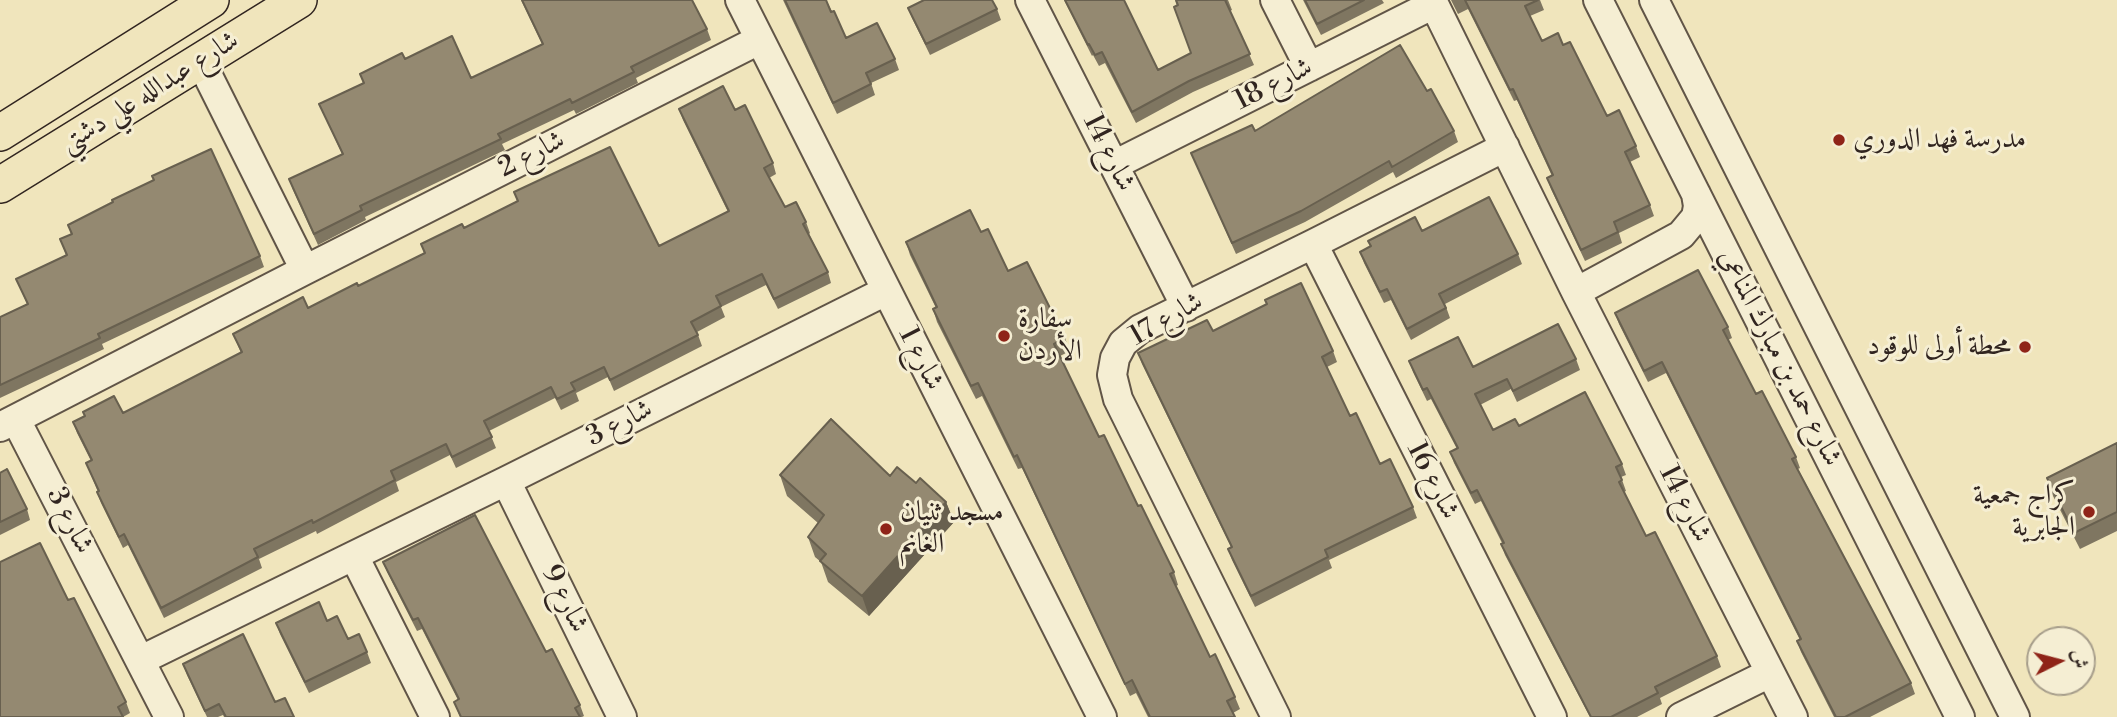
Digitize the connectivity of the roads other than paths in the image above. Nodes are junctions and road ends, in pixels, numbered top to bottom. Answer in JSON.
{"nodes":[{"id":1,"x":299,"y":0,"type":"edge"},
{"id":2,"x":740,"y":0,"type":"edge"},
{"id":3,"x":1030,"y":0,"type":"edge"},
{"id":4,"x":1275,"y":0,"type":"edge"},
{"id":5,"x":1598,"y":0,"type":"edge"},
{"id":6,"x":1654,"y":0,"type":"edge"},
{"id":7,"x":1433,"y":2,"type":"edge"},
{"id":8,"x":199,"y":8,"type":"edge"},
{"id":9,"x":759,"y":40,"type":"junction"},
{"id":10,"x":201,"y":62,"type":"junction"},
{"id":11,"x":1309,"y":67,"type":"junction"},
{"id":12,"x":0,"y":133,"type":"edge"},
{"id":13,"x":1505,"y":147,"type":"junction"},
{"id":14,"x":0,"y":156,"type":"edge"},
{"id":15,"x":1114,"y":165,"type":"junction"},
{"id":16,"x":0,"y":185,"type":"edge"},
{"id":17,"x":1696,"y":194,"type":"junction"},
{"id":18,"x":1681,"y":235,"type":"junction"},
{"id":19,"x":1313,"y":244,"type":"junction"},
{"id":20,"x":1724,"y":249,"type":"junction"},
{"id":21,"x":305,"y":270,"type":"junction"},
{"id":22,"x":886,"y":291,"type":"junction"},
{"id":23,"x":1576,"y":292,"type":"junction"},
{"id":24,"x":1186,"y":307,"type":"junction"},
{"id":25,"x":8,"y":423,"type":"edge"},
{"id":26,"x":506,"y":481,"type":"junction"},
{"id":27,"x":354,"y":556,"type":"junction"},
{"id":28,"x":141,"y":660,"type":"junction"},
{"id":29,"x":1770,"y":673,"type":"junction"},
{"id":30,"x":1950,"y":709,"type":"edge"},
{"id":31,"x":169,"y":717,"type":"edge"},
{"id":32,"x":435,"y":717,"type":"edge"},
{"id":33,"x":622,"y":717,"type":"edge"},
{"id":34,"x":1102,"y":717,"type":"edge"},
{"id":35,"x":1276,"y":717,"type":"edge"},
{"id":36,"x":1552,"y":717,"type":"edge"},
{"id":37,"x":1681,"y":717,"type":"edge"},
{"id":38,"x":1793,"y":717,"type":"edge"},
{"id":39,"x":2015,"y":717,"type":"edge"}],
"edges":[{"from":1,"to":10,"type":"main road","name":"شارع عبدالله علي دشتي"},
{"from":2,"to":9,"type":"street","name":"شارع 1"},
{"from":3,"to":15,"type":"street","name":"شارع 14"},
{"from":4,"to":11,"type":"street"},
{"from":5,"to":17,"type":"street","name":"شارع حمد بن مبارك المناعي"},
{"from":6,"to":39,"type":"street","name":"شارع حمد بن مبارك المناعي"},
{"from":7,"to":11,"type":"street","name":"شارع 18"},
{"from":7,"to":13,"type":"street","name":"شارع 14"},
{"from":8,"to":12,"type":"main road","name":"شارع عبدالله علي دشتي"},
{"from":8,"to":14,"type":"main road"},
{"from":9,"to":21,"type":"street","name":"شارع 2"},
{"from":9,"to":22,"type":"street","name":"شارع 1"},
{"from":10,"to":16,"type":"main road","name":"شارع عبدالله علي دشتي"},
{"from":10,"to":21,"type":"street"},
{"from":11,"to":15,"type":"street","name":"شارع 18"},
{"from":13,"to":19,"type":"street","name":"شارع 17"},
{"from":13,"to":23,"type":"street","name":"شارع 14"},
{"from":15,"to":24,"type":"street","name":"شارع 14"},
{"from":17,"to":18,"type":"street"},
{"from":17,"to":20,"type":"street","name":"شارع حمد بن مبارك المناعي"},
{"from":18,"to":20,"type":"street"},
{"from":18,"to":23,"type":"street"},
{"from":19,"to":24,"type":"street","name":"شارع 17"},
{"from":19,"to":36,"type":"street","name":"شارع 16"},
{"from":20,"to":30,"type":"street","name":"شارع حمد بن مبارك المناعي"},
{"from":21,"to":25,"type":"street","name":"شارع 2"},
{"from":22,"to":26,"type":"street","name":"شارع 3"},
{"from":22,"to":34,"type":"street","name":"شارع 1"},
{"from":23,"to":29,"type":"street","name":"شارع 14"},
{"from":24,"to":35,"type":"street","name":"شارع 17"},
{"from":25,"to":28,"type":"street","name":"شارع 3"},
{"from":26,"to":27,"type":"street","name":"شارع 3"},
{"from":26,"to":33,"type":"street","name":"شارع 9"},
{"from":27,"to":28,"type":"street","name":"شارع 3"},
{"from":27,"to":32,"type":"street"},
{"from":28,"to":31,"type":"street","name":"شارع 3"},
{"from":29,"to":37,"type":"street"},
{"from":29,"to":38,"type":"street","name":"شارع 14"}]}
